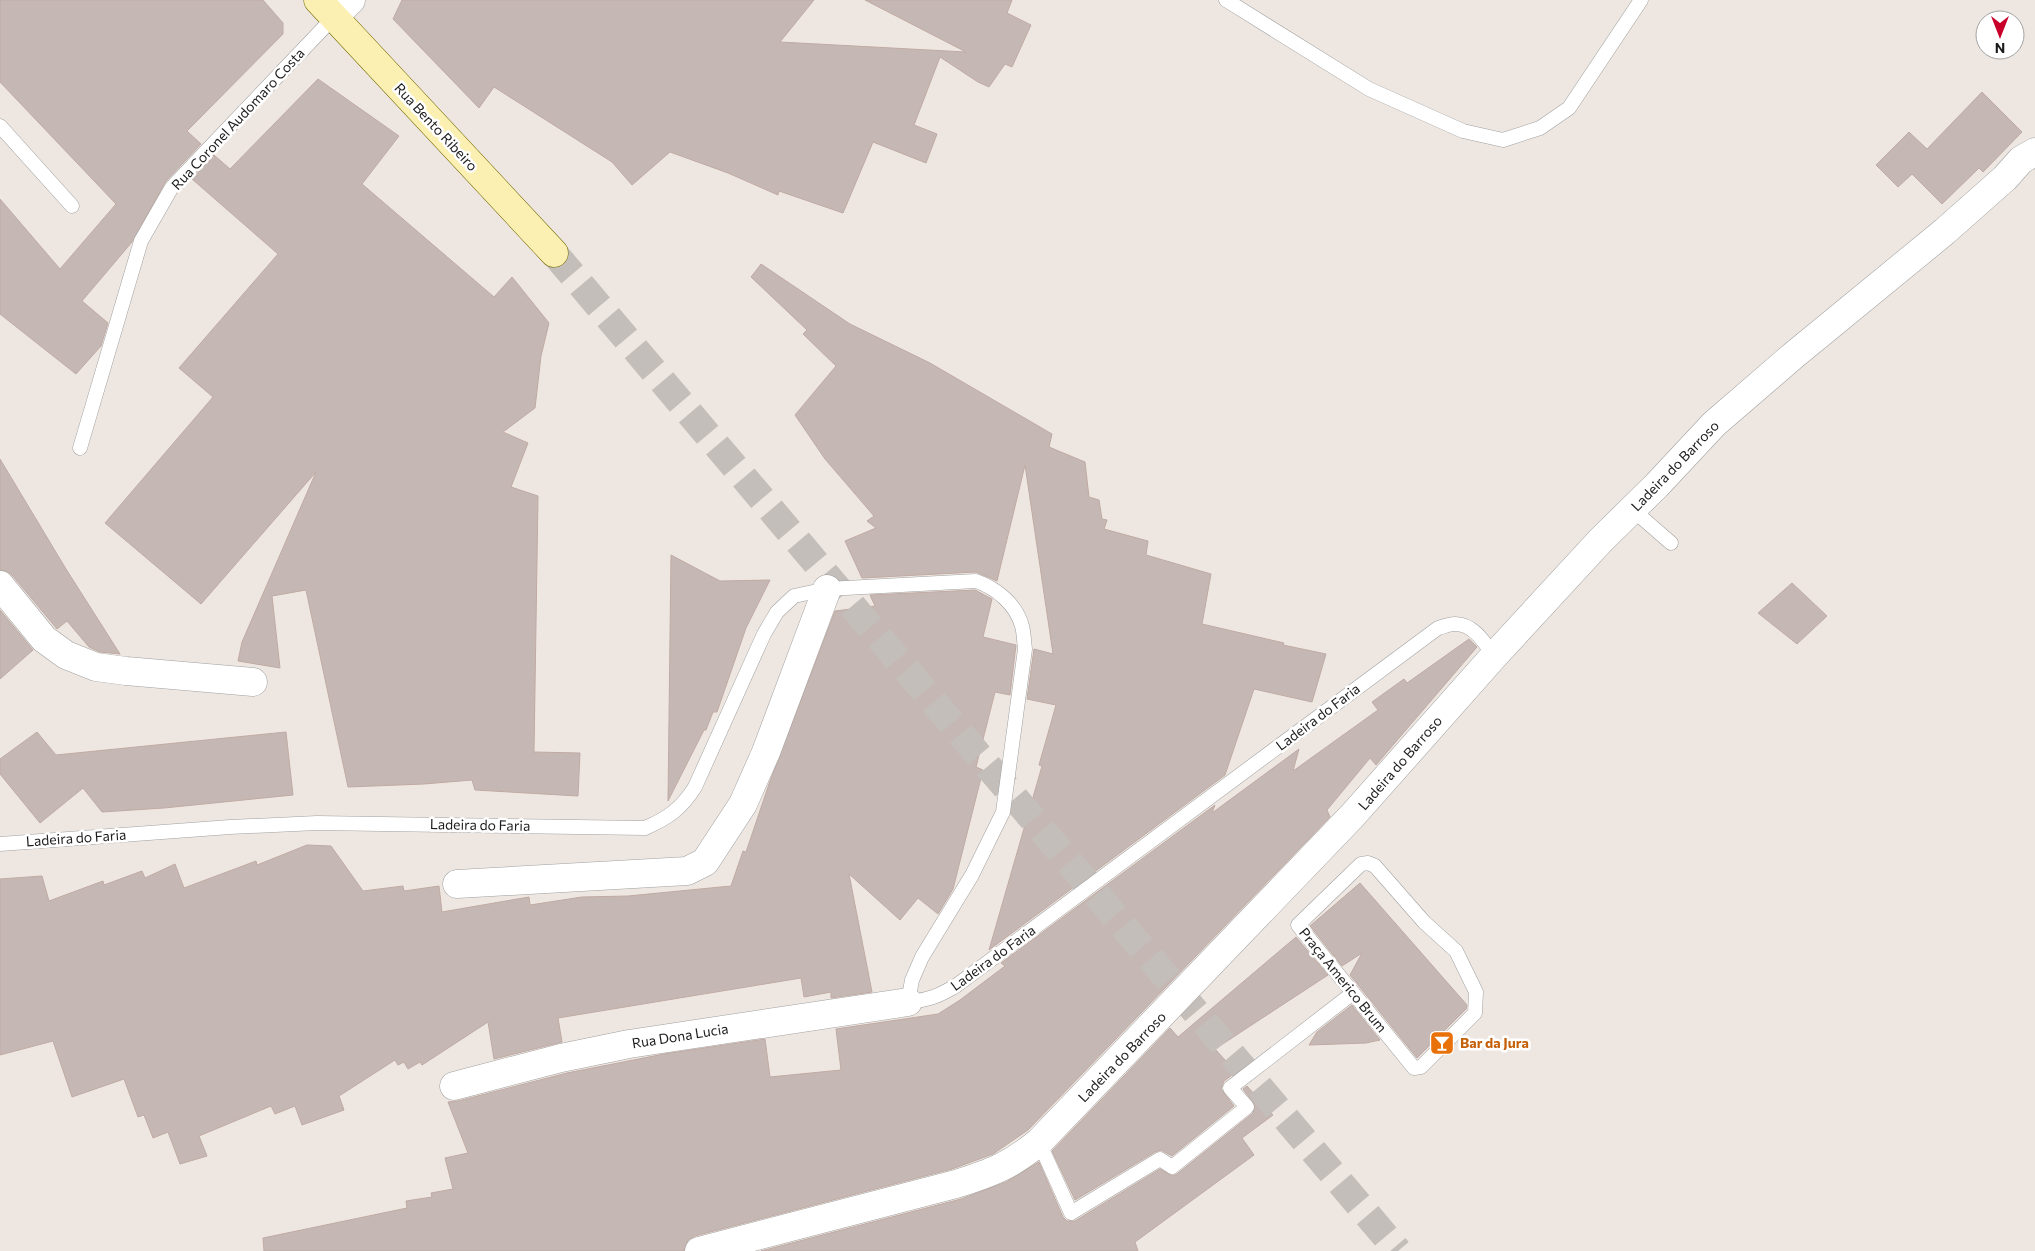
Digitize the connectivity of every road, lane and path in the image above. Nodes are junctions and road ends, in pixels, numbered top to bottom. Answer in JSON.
{"nodes":[{"id":1,"x":1226,"y":0,"type":"edge"},
{"id":2,"x":1641,"y":0,"type":"edge"},
{"id":3,"x":334,"y":6,"type":"edge"},
{"id":4,"x":0,"y":126,"type":"edge"},
{"id":5,"x":2035,"y":152,"type":"edge"},
{"id":6,"x":72,"y":206,"type":"dead end"},
{"id":7,"x":554,"y":253,"type":"tunnel mouth"},
{"id":8,"x":80,"y":448,"type":"dead end"},
{"id":9,"x":1633,"y":510,"type":"junction"},
{"id":10,"x":1671,"y":544,"type":"dead end"},
{"id":11,"x":0,"y":585,"type":"edge"},
{"id":12,"x":827,"y":589,"type":"junction"},
{"id":13,"x":1494,"y":656,"type":"junction"},
{"id":14,"x":253,"y":682,"type":"dead end"},
{"id":15,"x":0,"y":844,"type":"edge"},
{"id":16,"x":457,"y":884,"type":"dead end"},
{"id":17,"x":1353,"y":993,"type":"junction"},
{"id":18,"x":908,"y":1002,"type":"junction"},
{"id":19,"x":454,"y":1086,"type":"dead end"},
{"id":20,"x":1039,"y":1142,"type":"junction"},
{"id":21,"x":699,"y":1251,"type":"edge"}],
"edges":[{"from":1,"to":2,"type":"lane"},
{"from":3,"to":7,"type":"street","name":"Rua Bento Ribeiro"},
{"from":3,"to":8,"type":"lane","name":"Rua Coronel Audomaro Costa"},
{"from":4,"to":6,"type":"lane"},
{"from":5,"to":9,"type":"street","name":"Ladeira do Barroso"},
{"from":9,"to":10,"type":"lane"},
{"from":9,"to":13,"type":"street","name":"Ladeira do Barroso"},
{"from":11,"to":14,"type":"street"},
{"from":12,"to":15,"type":"lane","name":"Ladeira do Faria"},
{"from":12,"to":16,"type":"street"},
{"from":12,"to":18,"type":"lane","name":"Ladeira do Faria"},
{"from":13,"to":18,"type":"lane","name":"Ladeira do Faria"},
{"from":13,"to":20,"type":"street","name":"Ladeira do Barroso"},
{"from":17,"to":17,"type":"lane","name":"Praça Americo Brum"},
{"from":17,"to":20,"type":"lane"},
{"from":18,"to":19,"type":"street","name":"Rua Dona Lucia"},
{"from":20,"to":21,"type":"street","name":"Ladeira do Barroso"}]}
